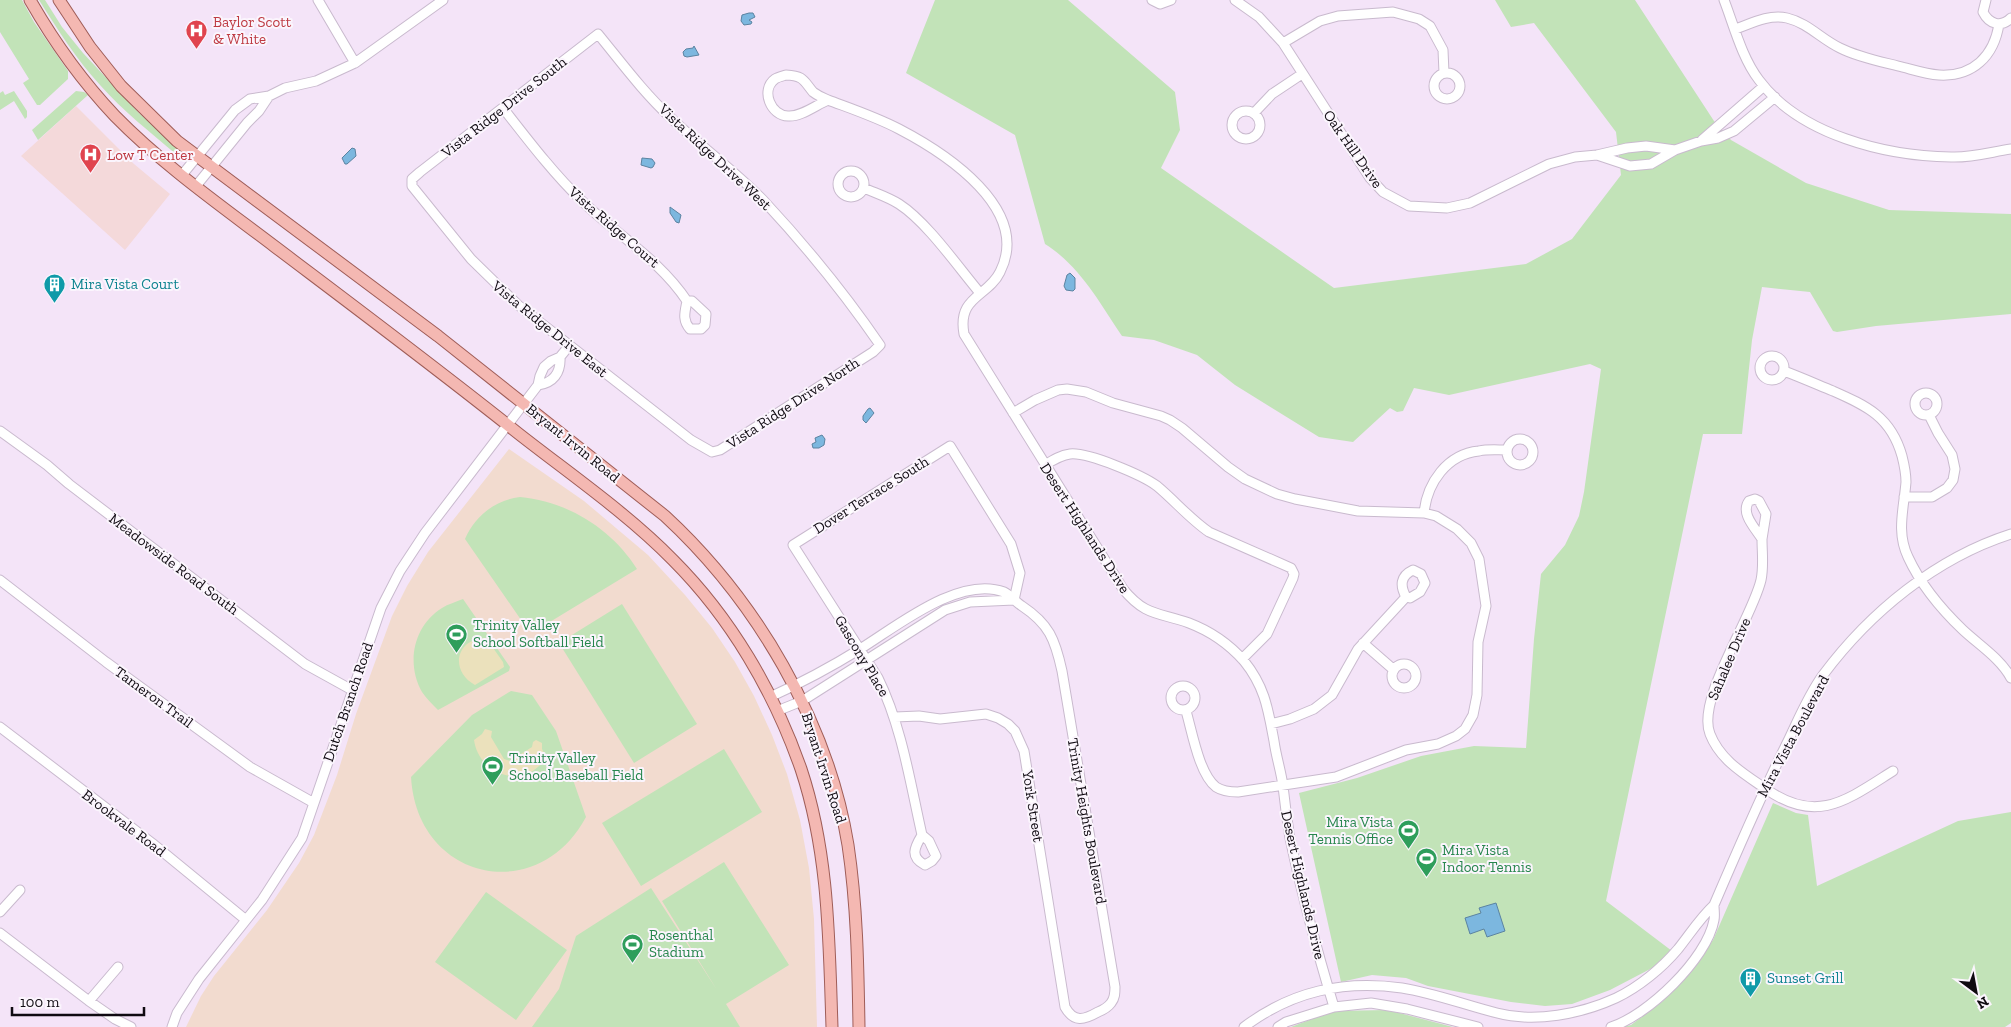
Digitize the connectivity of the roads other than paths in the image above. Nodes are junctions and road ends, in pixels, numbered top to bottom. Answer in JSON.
{"nodes":[{"id":1,"x":30,"y":0,"type":"edge"},
{"id":2,"x":59,"y":0,"type":"edge"},
{"id":3,"x":318,"y":0,"type":"edge"},
{"id":4,"x":443,"y":0,"type":"edge"},
{"id":5,"x":1152,"y":0,"type":"edge"},
{"id":6,"x":1171,"y":0,"type":"edge"},
{"id":7,"x":1235,"y":0,"type":"edge"},
{"id":8,"x":1724,"y":0,"type":"edge"},
{"id":9,"x":1986,"y":0,"type":"edge"},
{"id":10,"x":2011,"y":18,"type":"edge"},
{"id":11,"x":1999,"y":24,"type":"junction"},
{"id":12,"x":1736,"y":30,"type":"junction"},
{"id":13,"x":598,"y":34,"type":"joint"},
{"id":14,"x":1282,"y":43,"type":"junction"},
{"id":15,"x":355,"y":63,"type":"junction"},
{"id":16,"x":1302,"y":74,"type":"junction"},
{"id":17,"x":1444,"y":74,"type":"dead end"},
{"id":18,"x":1764,"y":86,"type":"junction"},
{"id":19,"x":268,"y":96,"type":"junction"},
{"id":20,"x":1775,"y":97,"type":"junction"},
{"id":21,"x":828,"y":100,"type":"junction"},
{"id":22,"x":503,"y":108,"type":"junction"},
{"id":23,"x":1254,"y":113,"type":"dead end"},
{"id":24,"x":230,"y":118,"type":"junction"},
{"id":25,"x":243,"y":128,"type":"junction"},
{"id":26,"x":1701,"y":141,"type":"junction"},
{"id":27,"x":2011,"y":149,"type":"edge"},
{"id":28,"x":1675,"y":150,"type":"junction"},
{"id":29,"x":1596,"y":155,"type":"junction"},
{"id":30,"x":197,"y":156,"type":"junction"},
{"id":31,"x":211,"y":167,"type":"junction"},
{"id":32,"x":182,"y":175,"type":"junction"},
{"id":33,"x":411,"y":183,"type":"joint"},
{"id":34,"x":196,"y":186,"type":"junction"},
{"id":35,"x":864,"y":188,"type":"dead end"},
{"id":36,"x":980,"y":294,"type":"junction"},
{"id":37,"x":687,"y":301,"type":"dead end"},
{"id":38,"x":569,"y":346,"type":"junction"},
{"id":39,"x":873,"y":352,"type":"joint"},
{"id":40,"x":560,"y":357,"type":"junction"},
{"id":41,"x":1784,"y":371,"type":"dead end"},
{"id":42,"x":538,"y":385,"type":"junction"},
{"id":43,"x":524,"y":403,"type":"junction"},
{"id":44,"x":1013,"y":413,"type":"junction"},
{"id":45,"x":1929,"y":415,"type":"dead end"},
{"id":46,"x":508,"y":425,"type":"junction"},
{"id":47,"x":0,"y":431,"type":"edge"},
{"id":48,"x":1506,"y":450,"type":"dead end"},
{"id":49,"x":712,"y":452,"type":"joint"},
{"id":50,"x":1045,"y":464,"type":"junction"},
{"id":51,"x":1904,"y":497,"type":"junction"},
{"id":52,"x":1424,"y":513,"type":"junction"},
{"id":53,"x":2011,"y":534,"type":"edge"},
{"id":54,"x":1762,"y":539,"type":"dead end"},
{"id":55,"x":792,"y":545,"type":"joint"},
{"id":56,"x":1921,"y":579,"type":"junction"},
{"id":57,"x":0,"y":580,"type":"edge"},
{"id":58,"x":1406,"y":596,"type":"dead end"},
{"id":59,"x":1014,"y":600,"type":"junction"},
{"id":60,"x":1363,"y":643,"type":"junction"},
{"id":61,"x":860,"y":649,"type":"junction"},
{"id":62,"x":866,"y":660,"type":"junction"},
{"id":63,"x":1242,"y":660,"type":"junction"},
{"id":64,"x":1394,"y":670,"type":"dead end"},
{"id":65,"x":2011,"y":678,"type":"edge"},
{"id":66,"x":794,"y":686,"type":"junction"},
{"id":67,"x":352,"y":690,"type":"junction"},
{"id":68,"x":770,"y":697,"type":"junction"},
{"id":69,"x":802,"y":701,"type":"junction"},
{"id":70,"x":1186,"y":710,"type":"dead end"},
{"id":71,"x":777,"y":711,"type":"junction"},
{"id":72,"x":895,"y":717,"type":"junction"},
{"id":73,"x":1271,"y":724,"type":"junction"},
{"id":74,"x":0,"y":727,"type":"edge"},
{"id":75,"x":1893,"y":771,"type":"dead end"},
{"id":76,"x":1283,"y":784,"type":"junction"},
{"id":77,"x":1764,"y":788,"type":"junction"},
{"id":78,"x":314,"y":803,"type":"junction"},
{"id":79,"x":922,"y":835,"type":"dead end"},
{"id":80,"x":20,"y":890,"type":"dead end"},
{"id":81,"x":1714,"y":905,"type":"junction"},
{"id":82,"x":0,"y":912,"type":"edge"},
{"id":83,"x":246,"y":920,"type":"junction"},
{"id":84,"x":0,"y":933,"type":"edge"},
{"id":85,"x":118,"y":967,"type":"dead end"},
{"id":86,"x":1328,"y":988,"type":"junction"},
{"id":87,"x":89,"y":1001,"type":"junction"},
{"id":88,"x":1334,"y":1006,"type":"junction"},
{"id":89,"x":1065,"y":1007,"type":"joint"},
{"id":90,"x":132,"y":1027,"type":"edge"},
{"id":91,"x":172,"y":1027,"type":"edge"},
{"id":92,"x":832,"y":1027,"type":"edge"},
{"id":93,"x":859,"y":1027,"type":"edge"},
{"id":94,"x":1244,"y":1027,"type":"edge"},
{"id":95,"x":1278,"y":1027,"type":"edge"},
{"id":96,"x":1478,"y":1027,"type":"edge"},
{"id":97,"x":1611,"y":1027,"type":"edge"}],
"edges":[{"from":1,"to":32,"type":"main road","name":"Bryant Irvin Road"},
{"from":2,"to":30,"type":"main road","name":"Bryant Irvin Road"},
{"from":3,"to":15,"type":"street"},
{"from":4,"to":15,"type":"street"},
{"from":5,"to":6,"type":"street"},
{"from":7,"to":14,"type":"street","name":"Oak Hill Drive"},
{"from":8,"to":12,"type":"street"},
{"from":9,"to":11,"type":"street"},
{"from":10,"to":11,"type":"street"},
{"from":11,"to":12,"type":"street"},
{"from":12,"to":18,"type":"street"},
{"from":13,"to":22,"type":"street","name":"Vista Ridge Drive South"},
{"from":13,"to":39,"type":"street","name":"Vista Ridge Drive West"},
{"from":14,"to":16,"type":"street","name":"Oak Hill Drive"},
{"from":14,"to":17,"type":"street"},
{"from":15,"to":19,"type":"street"},
{"from":16,"to":23,"type":"street"},
{"from":16,"to":29,"type":"street","name":"Oak Hill Drive"},
{"from":18,"to":20,"type":"street"},
{"from":18,"to":26,"type":"street","name":"Oak Hill Drive"},
{"from":19,"to":24,"type":"street"},
{"from":19,"to":25,"type":"street"},
{"from":20,"to":26,"type":"street","name":"Oak Hill Drive"},
{"from":20,"to":27,"type":"street"},
{"from":21,"to":21,"type":"street","name":"Desert Highlands Drive"},
{"from":21,"to":36,"type":"street","name":"Desert Highlands Drive"},
{"from":22,"to":33,"type":"street","name":"Vista Ridge Drive South"},
{"from":22,"to":37,"type":"street","name":"Vista Ridge Court"},
{"from":24,"to":25,"type":"street"},
{"from":24,"to":30,"type":"street"},
{"from":25,"to":31,"type":"street"},
{"from":26,"to":28,"type":"street","name":"Oak Hill Drive"},
{"from":28,"to":29,"type":"street","name":"Oak Hill Drive"},
{"from":28,"to":29,"type":"street","name":"Oak Hill Drive"},
{"from":30,"to":31,"type":"main road","name":"Bryant Irvin Road"},
{"from":30,"to":32,"type":"street"},
{"from":31,"to":34,"type":"street"},
{"from":31,"to":43,"type":"main road","name":"Bryant Irvin Road"},
{"from":32,"to":34,"type":"main road","name":"Bryant Irvin Road"},
{"from":33,"to":38,"type":"street","name":"Vista Ridge Drive East"},
{"from":34,"to":46,"type":"main road","name":"Bryant Irvin Road"},
{"from":35,"to":36,"type":"street"},
{"from":36,"to":44,"type":"street","name":"Desert Highlands Drive"},
{"from":38,"to":40,"type":"street","name":"Dutch Branch Road"},
{"from":38,"to":49,"type":"street","name":"Vista Ridge Drive East"},
{"from":39,"to":49,"type":"street","name":"Vista Ridge Drive North"},
{"from":40,"to":42,"type":"street","name":"Dutch Branch Road"},
{"from":40,"to":42,"type":"street","name":"Dutch Branch Road"},
{"from":41,"to":51,"type":"street"},
{"from":42,"to":43,"type":"street","name":"Dutch Branch Road"},
{"from":43,"to":46,"type":"street","name":"Dutch Branch Road"},
{"from":43,"to":66,"type":"main road","name":"Bryant Irvin Road"},
{"from":44,"to":50,"type":"street","name":"Desert Highlands Drive"},
{"from":44,"to":52,"type":"street"},
{"from":45,"to":51,"type":"street"},
{"from":46,"to":67,"type":"street","name":"Dutch Branch Road"},
{"from":46,"to":68,"type":"main road","name":"Bryant Irvin Road"},
{"from":47,"to":67,"type":"street","name":"Meadowside Road South"},
{"from":48,"to":52,"type":"street"},
{"from":50,"to":63,"type":"street","name":"Desert Highlands Drive"},
{"from":50,"to":63,"type":"street"},
{"from":51,"to":56,"type":"street"},
{"from":52,"to":76,"type":"street"},
{"from":53,"to":56,"type":"street","name":"Mira Vista Boulevard"},
{"from":54,"to":77,"type":"street","name":"Sahalee Drive"},
{"from":55,"to":59,"type":"street","name":"Dover Terrace South"},
{"from":55,"to":61,"type":"street","name":"Gascony Place"},
{"from":56,"to":65,"type":"street"},
{"from":56,"to":77,"type":"street","name":"Mira Vista Boulevard"},
{"from":57,"to":78,"type":"street","name":"Tameron Trail"},
{"from":58,"to":60,"type":"street"},
{"from":59,"to":61,"type":"street","name":"Trinity Heights Boulevard"},
{"from":59,"to":62,"type":"street"},
{"from":59,"to":89,"type":"street","name":"Trinity Heights Boulevard"},
{"from":60,"to":64,"type":"street"},
{"from":60,"to":73,"type":"street"},
{"from":61,"to":62,"type":"street","name":"Gascony Place"},
{"from":61,"to":66,"type":"street","name":"Trinity Heights Boulevard"},
{"from":62,"to":69,"type":"street"},
{"from":62,"to":72,"type":"street","name":"Gascony Place"},
{"from":63,"to":73,"type":"street","name":"Desert Highlands Drive"},
{"from":66,"to":68,"type":"street","name":"Trinity Heights Boulevard"},
{"from":66,"to":69,"type":"main road","name":"Bryant Irvin Road"},
{"from":67,"to":78,"type":"street","name":"Dutch Branch Road"},
{"from":68,"to":71,"type":"main road","name":"Bryant Irvin Road"},
{"from":69,"to":71,"type":"street"},
{"from":69,"to":93,"type":"main road","name":"Bryant Irvin Road"},
{"from":70,"to":76,"type":"street"},
{"from":71,"to":92,"type":"main road","name":"Bryant Irvin Road"},
{"from":72,"to":79,"type":"street","name":"Gascony Place"},
{"from":72,"to":89,"type":"street","name":"York Street"},
{"from":73,"to":76,"type":"street","name":"Desert Highlands Drive"},
{"from":74,"to":83,"type":"street","name":"Brookvale Road"},
{"from":75,"to":77,"type":"street","name":"Sahalee Drive"},
{"from":76,"to":86,"type":"street","name":"Desert Highlands Drive"},
{"from":77,"to":81,"type":"street","name":"Mira Vista Boulevard"},
{"from":78,"to":83,"type":"street","name":"Dutch Branch Road"},
{"from":80,"to":82,"type":"street"},
{"from":81,"to":86,"type":"street","name":"Mira Vista Boulevard"},
{"from":81,"to":97,"type":"street","name":"Mira Vista Boulevard"},
{"from":83,"to":91,"type":"street","name":"Dutch Branch Road"},
{"from":84,"to":87,"type":"street"},
{"from":85,"to":87,"type":"street"},
{"from":86,"to":88,"type":"street","name":"Desert Highlands Drive"},
{"from":86,"to":94,"type":"street","name":"Mira Vista Boulevard"},
{"from":87,"to":90,"type":"street"},
{"from":88,"to":95,"type":"street"},
{"from":88,"to":96,"type":"street"}]}
